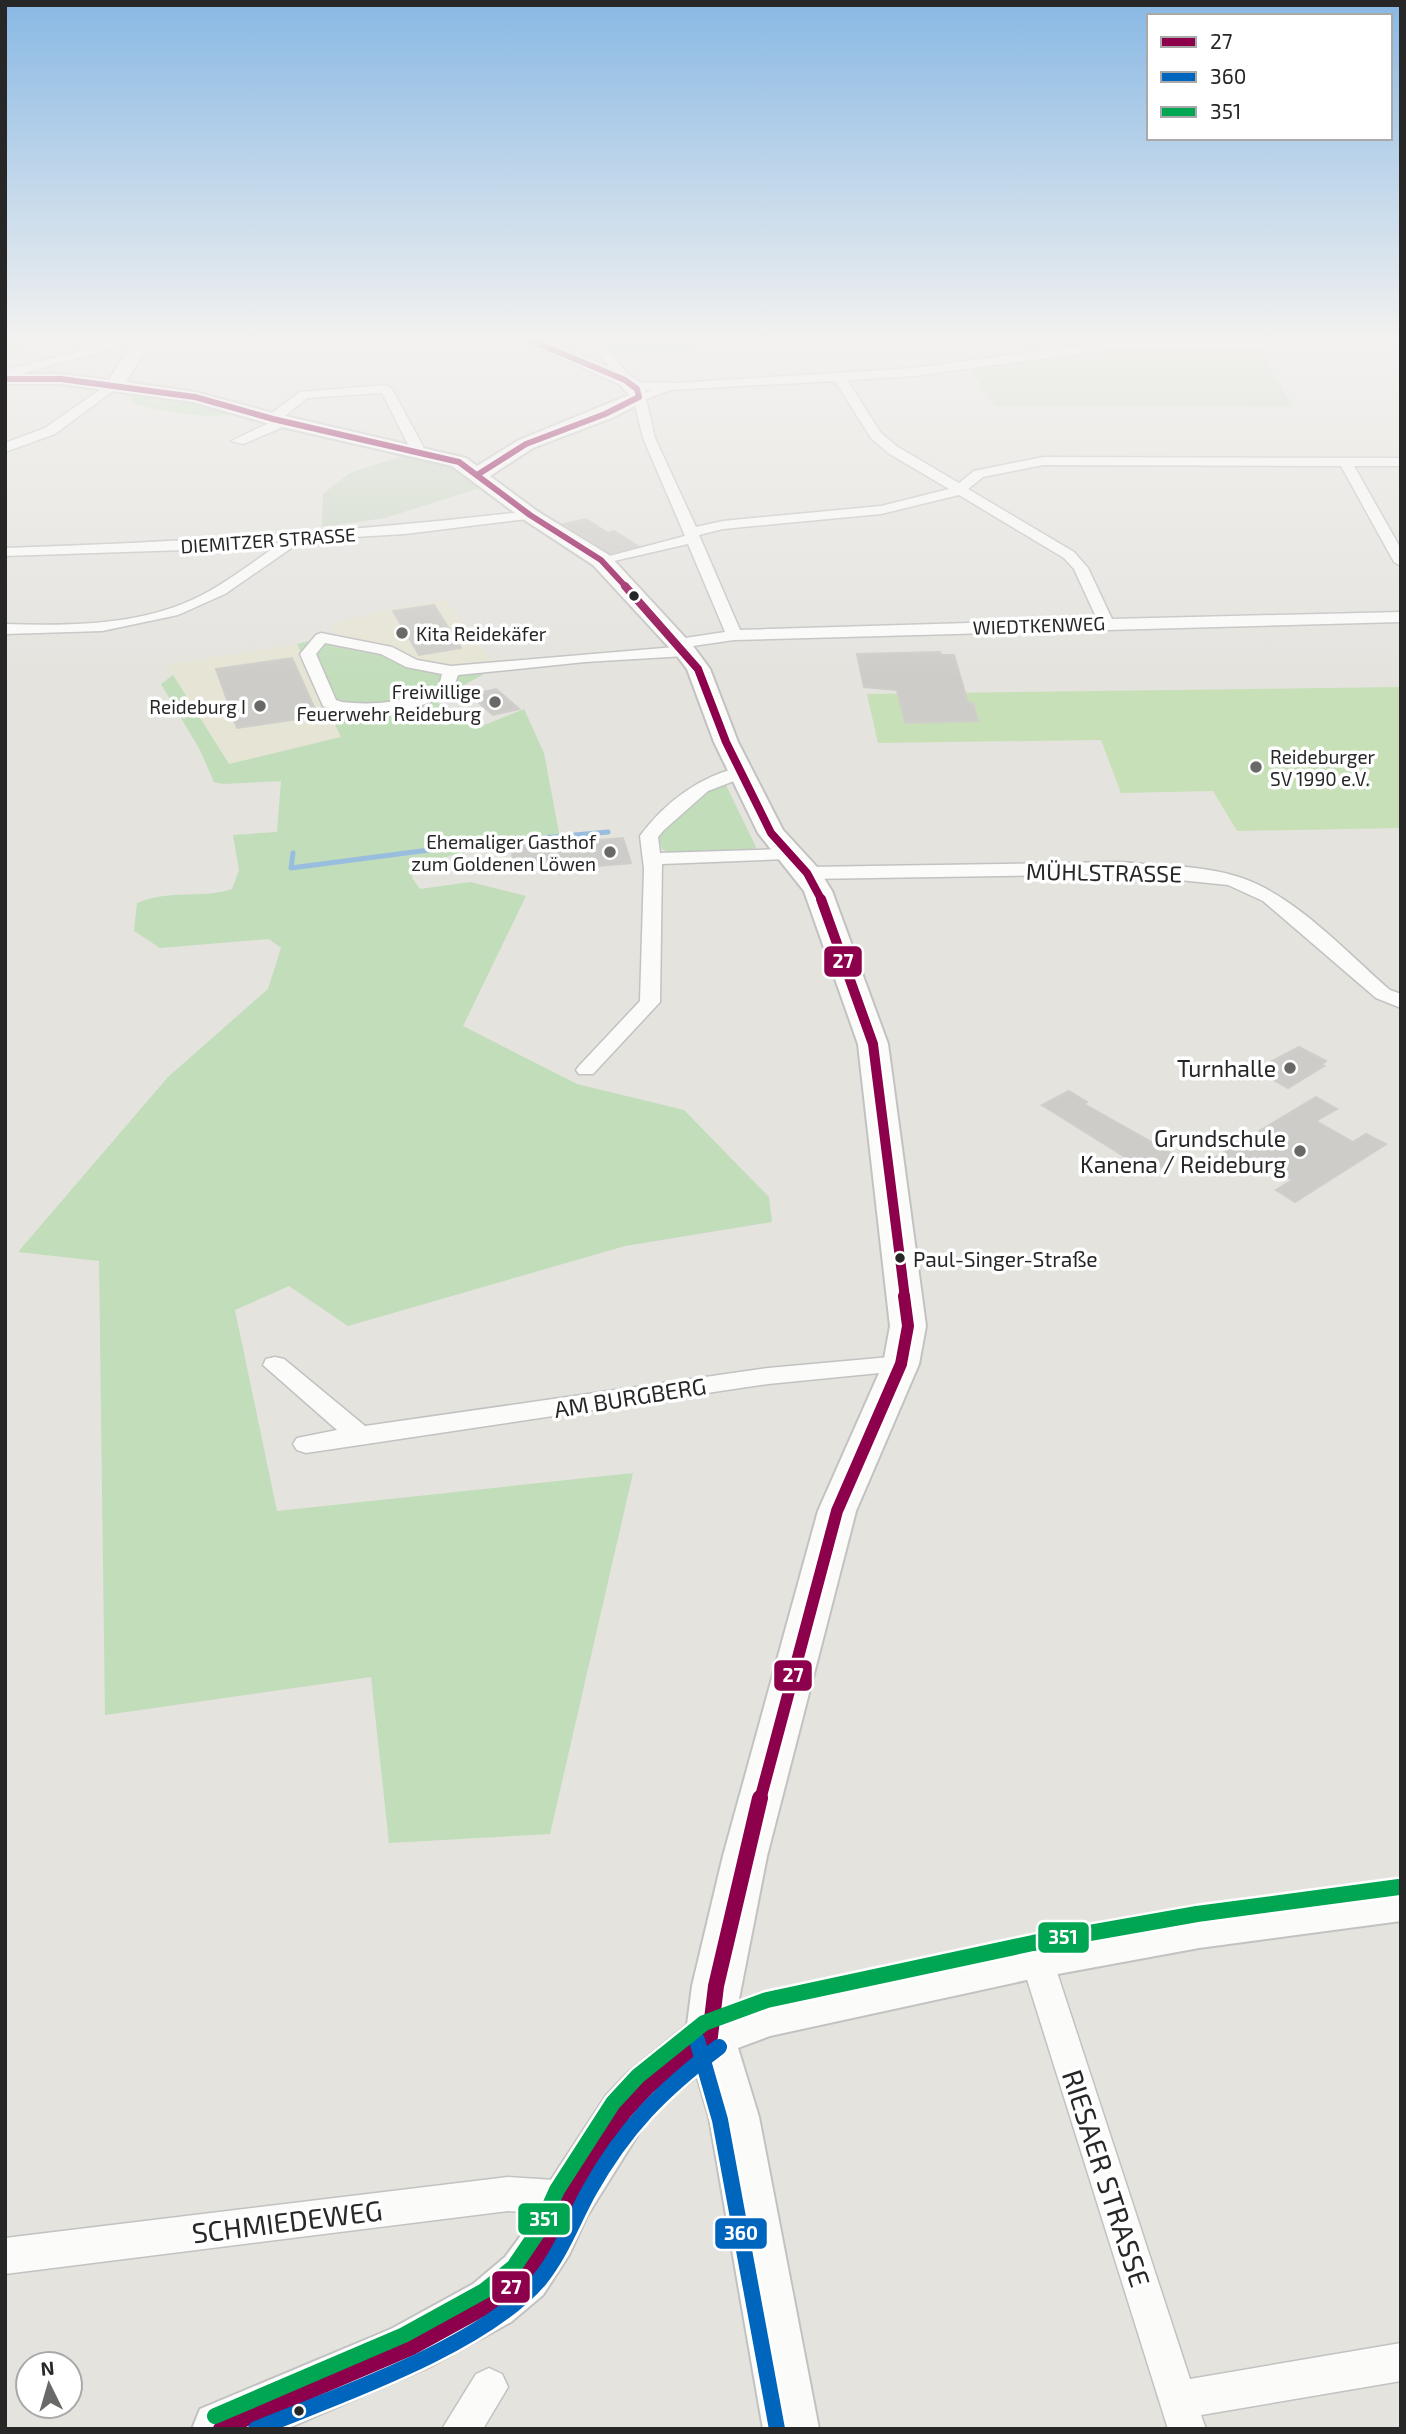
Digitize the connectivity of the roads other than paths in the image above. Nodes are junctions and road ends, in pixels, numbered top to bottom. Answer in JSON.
{"nodes":[{"id":1,"x":423,"y":452,"type":"edge"},
{"id":2,"x":514,"y":452,"type":"edge"},
{"id":3,"x":655,"y":452,"type":"edge"},
{"id":4,"x":897,"y":452,"type":"edge"},
{"id":5,"x":1345,"y":461,"type":"junction"},
{"id":6,"x":1401,"y":461,"type":"edge"},
{"id":7,"x":477,"y":474,"type":"junction"},
{"id":8,"x":960,"y":490,"type":"junction"},
{"id":9,"x":530,"y":515,"type":"junction"},
{"id":10,"x":691,"y":536,"type":"junction"},
{"id":11,"x":298,"y":537,"type":"junction"},
{"id":12,"x":5,"y":552,"type":"edge"},
{"id":13,"x":601,"y":560,"type":"junction"},
{"id":14,"x":1401,"y":562,"type":"edge"},
{"id":15,"x":1401,"y":617,"type":"edge"},
{"id":16,"x":1107,"y":623,"type":"junction"},
{"id":17,"x":5,"y":629,"type":"edge"},
{"id":18,"x":734,"y":635,"type":"junction"},
{"id":19,"x":681,"y":647,"type":"junction"},
{"id":20,"x":451,"y":671,"type":"junction"},
{"id":21,"x":741,"y":772,"type":"junction"},
{"id":22,"x":787,"y":854,"type":"junction"},
{"id":23,"x":650,"y":859,"type":"junction"},
{"id":24,"x":807,"y":873,"type":"junction"},
{"id":25,"x":1401,"y":1002,"type":"edge"},
{"id":26,"x":586,"y":1070,"type":"dead end"},
{"id":27,"x":901,"y":1364,"type":"junction"},
{"id":28,"x":275,"y":1366,"type":"dead end"},
{"id":29,"x":360,"y":1436,"type":"junction"},
{"id":30,"x":306,"y":1444,"type":"dead end"},
{"id":31,"x":1401,"y":1901,"type":"edge"},
{"id":32,"x":1036,"y":1956,"type":"junction"},
{"id":33,"x":710,"y":2036,"type":"junction"},
{"id":34,"x":569,"y":2198,"type":"junction"},
{"id":35,"x":5,"y":2256,"type":"edge"},
{"id":36,"x":1401,"y":2362,"type":"edge"},
{"id":37,"x":489,"y":2387,"type":"dead end"},
{"id":38,"x":1183,"y":2414,"type":"edge"},
{"id":39,"x":220,"y":2429,"type":"edge"},
{"id":40,"x":461,"y":2429,"type":"edge"},
{"id":41,"x":791,"y":2429,"type":"edge"}],
"edges":[{"from":1,"to":7,"type":"street"},
{"from":2,"to":7,"type":"street"},
{"from":3,"to":10,"type":"street"},
{"from":4,"to":8,"type":"street"},
{"from":5,"to":6,"type":"street"},
{"from":5,"to":8,"type":"street"},
{"from":5,"to":14,"type":"street"},
{"from":7,"to":9,"type":"street"},
{"from":8,"to":10,"type":"street"},
{"from":8,"to":16,"type":"street"},
{"from":9,"to":11,"type":"street","name":"DIEMITZER STRASSE"},
{"from":9,"to":13,"type":"street"},
{"from":10,"to":13,"type":"street"},
{"from":10,"to":18,"type":"street"},
{"from":11,"to":12,"type":"street","name":"DIEMITZER STRASSE"},
{"from":11,"to":17,"type":"street"},
{"from":13,"to":19,"type":"street"},
{"from":15,"to":16,"type":"street","name":"WIEDTKENWEG"},
{"from":16,"to":18,"type":"street","name":"WIEDTKENWEG"},
{"from":18,"to":19,"type":"street","name":"WIEDTKENWEG"},
{"from":19,"to":20,"type":"street"},
{"from":19,"to":21,"type":"street"},
{"from":20,"to":20,"type":"street"},
{"from":21,"to":22,"type":"street"},
{"from":21,"to":23,"type":"street"},
{"from":22,"to":23,"type":"street"},
{"from":22,"to":24,"type":"street"},
{"from":23,"to":26,"type":"street"},
{"from":24,"to":25,"type":"street","name":"MÜHLSTRASSE"},
{"from":24,"to":27,"type":"street"},
{"from":27,"to":29,"type":"street","name":"AM BURGBERG"},
{"from":27,"to":33,"type":"street"},
{"from":28,"to":29,"type":"street"},
{"from":29,"to":30,"type":"street","name":"AM BURGBERG"},
{"from":31,"to":32,"type":"street"},
{"from":32,"to":33,"type":"street"},
{"from":32,"to":38,"type":"street","name":"RIESAER STRASSE"},
{"from":33,"to":34,"type":"street"},
{"from":33,"to":41,"type":"street"},
{"from":34,"to":35,"type":"street","name":"SCHMIEDEWEG"},
{"from":34,"to":39,"type":"street"},
{"from":36,"to":38,"type":"street","name":"RIESAER STRASSE"},
{"from":37,"to":40,"type":"street"}]}
